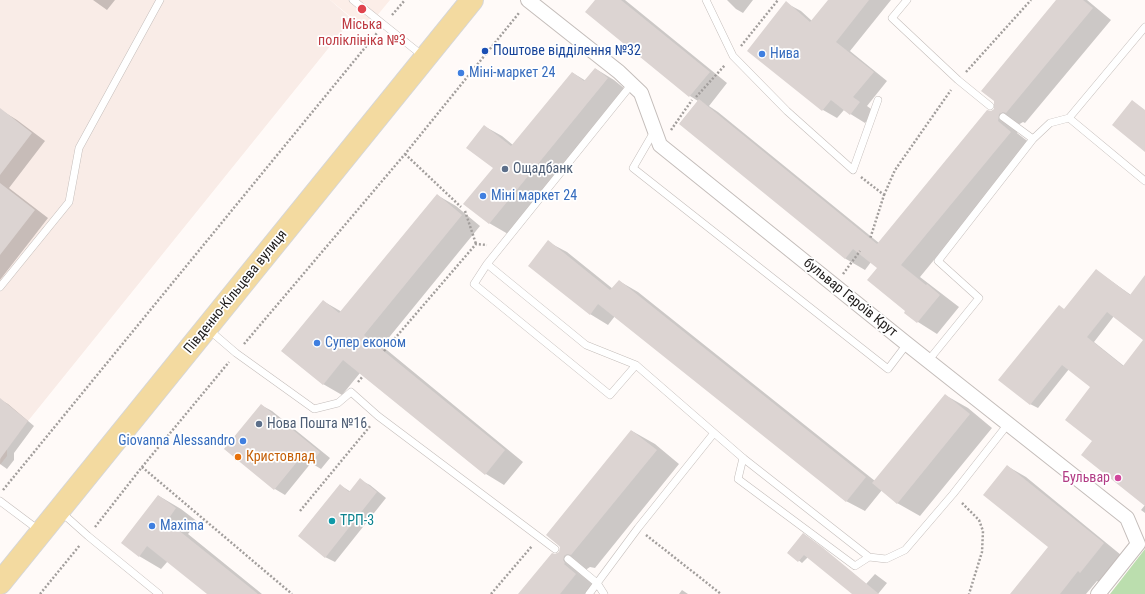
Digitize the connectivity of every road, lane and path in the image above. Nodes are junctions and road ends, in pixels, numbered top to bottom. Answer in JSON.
{"nodes":[{"id":1,"x":160,"y":0,"type":"edge"},
{"id":2,"x":353,"y":0,"type":"edge"},
{"id":3,"x":405,"y":0,"type":"edge"},
{"id":4,"x":472,"y":0,"type":"edge"},
{"id":5,"x":528,"y":0,"type":"edge"},
{"id":6,"x":706,"y":0,"type":"edge"},
{"id":7,"x":778,"y":0,"type":"edge"},
{"id":8,"x":907,"y":0,"type":"edge"},
{"id":9,"x":1031,"y":0,"type":"edge"},
{"id":10,"x":384,"y":25,"type":"junction"},
{"id":11,"x":1145,"y":27,"type":"edge"},
{"id":12,"x":733,"y":56,"type":"junction"},
{"id":13,"x":425,"y":58,"type":"junction"},
{"id":14,"x":958,"y":80,"type":"junction"},
{"id":15,"x":631,"y":85,"type":"junction"},
{"id":16,"x":696,"y":97,"type":"dead end"},
{"id":17,"x":692,"y":100,"type":"dead end"},
{"id":18,"x":878,"y":100,"type":"dead end"},
{"id":19,"x":990,"y":106,"type":"dead end"},
{"id":20,"x":1003,"y":117,"type":"dead end"},
{"id":21,"x":1069,"y":118,"type":"junction"},
{"id":22,"x":655,"y":130,"type":"junction"},
{"id":23,"x":1032,"y":139,"type":"junction"},
{"id":24,"x":660,"y":145,"type":"junction"},
{"id":25,"x":405,"y":154,"type":"junction"},
{"id":26,"x":853,"y":170,"type":"junction"},
{"id":27,"x":1145,"y":181,"type":"edge"},
{"id":28,"x":884,"y":195,"type":"junction"},
{"id":29,"x":461,"y":207,"type":"dead end"},
{"id":30,"x":465,"y":211,"type":"dead end"},
{"id":31,"x":870,"y":239,"type":"dead end"},
{"id":32,"x":476,"y":244,"type":"junction"},
{"id":33,"x":501,"y":247,"type":"junction"},
{"id":34,"x":860,"y":251,"type":"dead end"},
{"id":35,"x":488,"y":264,"type":"junction"},
{"id":36,"x":834,"y":286,"type":"junction"},
{"id":37,"x":0,"y":287,"type":"edge"},
{"id":38,"x":207,"y":328,"type":"junction"},
{"id":39,"x":907,"y":344,"type":"junction"},
{"id":40,"x":384,"y":351,"type":"dead end"},
{"id":41,"x":236,"y":353,"type":"junction"},
{"id":42,"x":928,"y":361,"type":"junction"},
{"id":43,"x":636,"y":365,"type":"junction"},
{"id":44,"x":378,"y":416,"type":"junction"},
{"id":45,"x":1008,"y":424,"type":"junction"},
{"id":46,"x":714,"y":433,"type":"junction"},
{"id":47,"x":743,"y":458,"type":"junction"},
{"id":48,"x":142,"y":467,"type":"junction"},
{"id":49,"x":0,"y":494,"type":"edge"},
{"id":50,"x":953,"y":494,"type":"junction"},
{"id":51,"x":0,"y":500,"type":"edge"},
{"id":52,"x":59,"y":510,"type":"junction"},
{"id":53,"x":300,"y":511,"type":"dead end"},
{"id":54,"x":638,"y":528,"type":"junction"},
{"id":55,"x":42,"y":532,"type":"junction"},
{"id":56,"x":88,"y":536,"type":"junction"},
{"id":57,"x":540,"y":537,"type":"junction"},
{"id":58,"x":555,"y":549,"type":"dead end"},
{"id":59,"x":869,"y":557,"type":"junction"},
{"id":60,"x":568,"y":559,"type":"dead end"},
{"id":61,"x":0,"y":583,"type":"edge"},
{"id":62,"x":598,"y":583,"type":"junction"},
{"id":63,"x":290,"y":593,"type":"edge"},
{"id":64,"x":40,"y":594,"type":"edge"},
{"id":65,"x":159,"y":594,"type":"edge"},
{"id":66,"x":491,"y":594,"type":"edge"},
{"id":67,"x":589,"y":594,"type":"edge"},
{"id":68,"x":604,"y":594,"type":"edge"},
{"id":69,"x":721,"y":594,"type":"edge"},
{"id":70,"x":969,"y":594,"type":"edge"},
{"id":71,"x":1098,"y":594,"type":"edge"}],
"edges":[{"from":1,"to":37,"type":"lane"},
{"from":2,"to":10,"type":"lane"},
{"from":3,"to":10,"type":"path"},
{"from":4,"to":13,"type":"main road","name":"Південно-Кільцева вулиця"},
{"from":5,"to":15,"type":"street"},
{"from":5,"to":25,"type":"path"},
{"from":6,"to":12,"type":"lane"},
{"from":7,"to":12,"type":"path"},
{"from":8,"to":14,"type":"lane"},
{"from":9,"to":14,"type":"path"},
{"from":10,"to":13,"type":"lane"},
{"from":10,"to":49,"type":"path"},
{"from":11,"to":21,"type":"lane"},
{"from":12,"to":16,"type":"path"},
{"from":12,"to":26,"type":"lane"},
{"from":13,"to":38,"type":"main road","name":"Південно-Кільцева вулиця"},
{"from":14,"to":19,"type":"lane"},
{"from":14,"to":28,"type":"path"},
{"from":15,"to":22,"type":"street"},
{"from":15,"to":33,"type":"lane"},
{"from":17,"to":24,"type":"path"},
{"from":18,"to":26,"type":"lane"},
{"from":20,"to":23,"type":"lane"},
{"from":21,"to":23,"type":"lane"},
{"from":21,"to":27,"type":"lane"},
{"from":22,"to":24,"type":"street"},
{"from":22,"to":39,"type":"lane"},
{"from":23,"to":42,"type":"lane"},
{"from":24,"to":36,"type":"street","name":"бульвар Героїв Крут"},
{"from":25,"to":29,"type":"path"},
{"from":25,"to":41,"type":"path"},
{"from":26,"to":28,"type":"path"},
{"from":28,"to":31,"type":"path"},
{"from":30,"to":32,"type":"path"},
{"from":32,"to":33,"type":"path"},
{"from":32,"to":40,"type":"path"},
{"from":33,"to":35,"type":"lane"},
{"from":34,"to":36,"type":"path"},
{"from":35,"to":43,"type":"lane"},
{"from":35,"to":43,"type":"lane"},
{"from":36,"to":39,"type":"street","name":"бульвар Героїв Крут"},
{"from":38,"to":41,"type":"lane"},
{"from":38,"to":52,"type":"main road","name":"Південно-Кільцева вулиця"},
{"from":39,"to":42,"type":"street","name":"бульвар Героїв Крут"},
{"from":41,"to":44,"type":"lane"},
{"from":41,"to":48,"type":"path"},
{"from":42,"to":45,"type":"street","name":"бульвар Героїв Крут"},
{"from":43,"to":46,"type":"lane"},
{"from":44,"to":53,"type":"path"},
{"from":44,"to":57,"type":"lane"},
{"from":45,"to":50,"type":"lane"},
{"from":45,"to":71,"type":"street","name":"бульвар Героїв Крут"},
{"from":46,"to":47,"type":"lane"},
{"from":46,"to":54,"type":"lane"},
{"from":47,"to":59,"type":"lane"},
{"from":47,"to":59,"type":"lane"},
{"from":48,"to":56,"type":"path"},
{"from":48,"to":63,"type":"path"},
{"from":50,"to":59,"type":"lane"},
{"from":50,"to":70,"type":"path"},
{"from":51,"to":55,"type":"lane"},
{"from":52,"to":55,"type":"main road","name":"Південно-Кільцева вулиця"},
{"from":52,"to":56,"type":"lane"},
{"from":54,"to":62,"type":"lane"},
{"from":54,"to":69,"type":"path"},
{"from":55,"to":61,"type":"main road","name":"Південно-Кільцева вулиця"},
{"from":56,"to":64,"type":"path"},
{"from":56,"to":65,"type":"lane"},
{"from":57,"to":58,"type":"lane"},
{"from":57,"to":66,"type":"path"},
{"from":60,"to":62,"type":"lane"},
{"from":62,"to":67,"type":"lane"},
{"from":62,"to":68,"type":"lane"}]}
